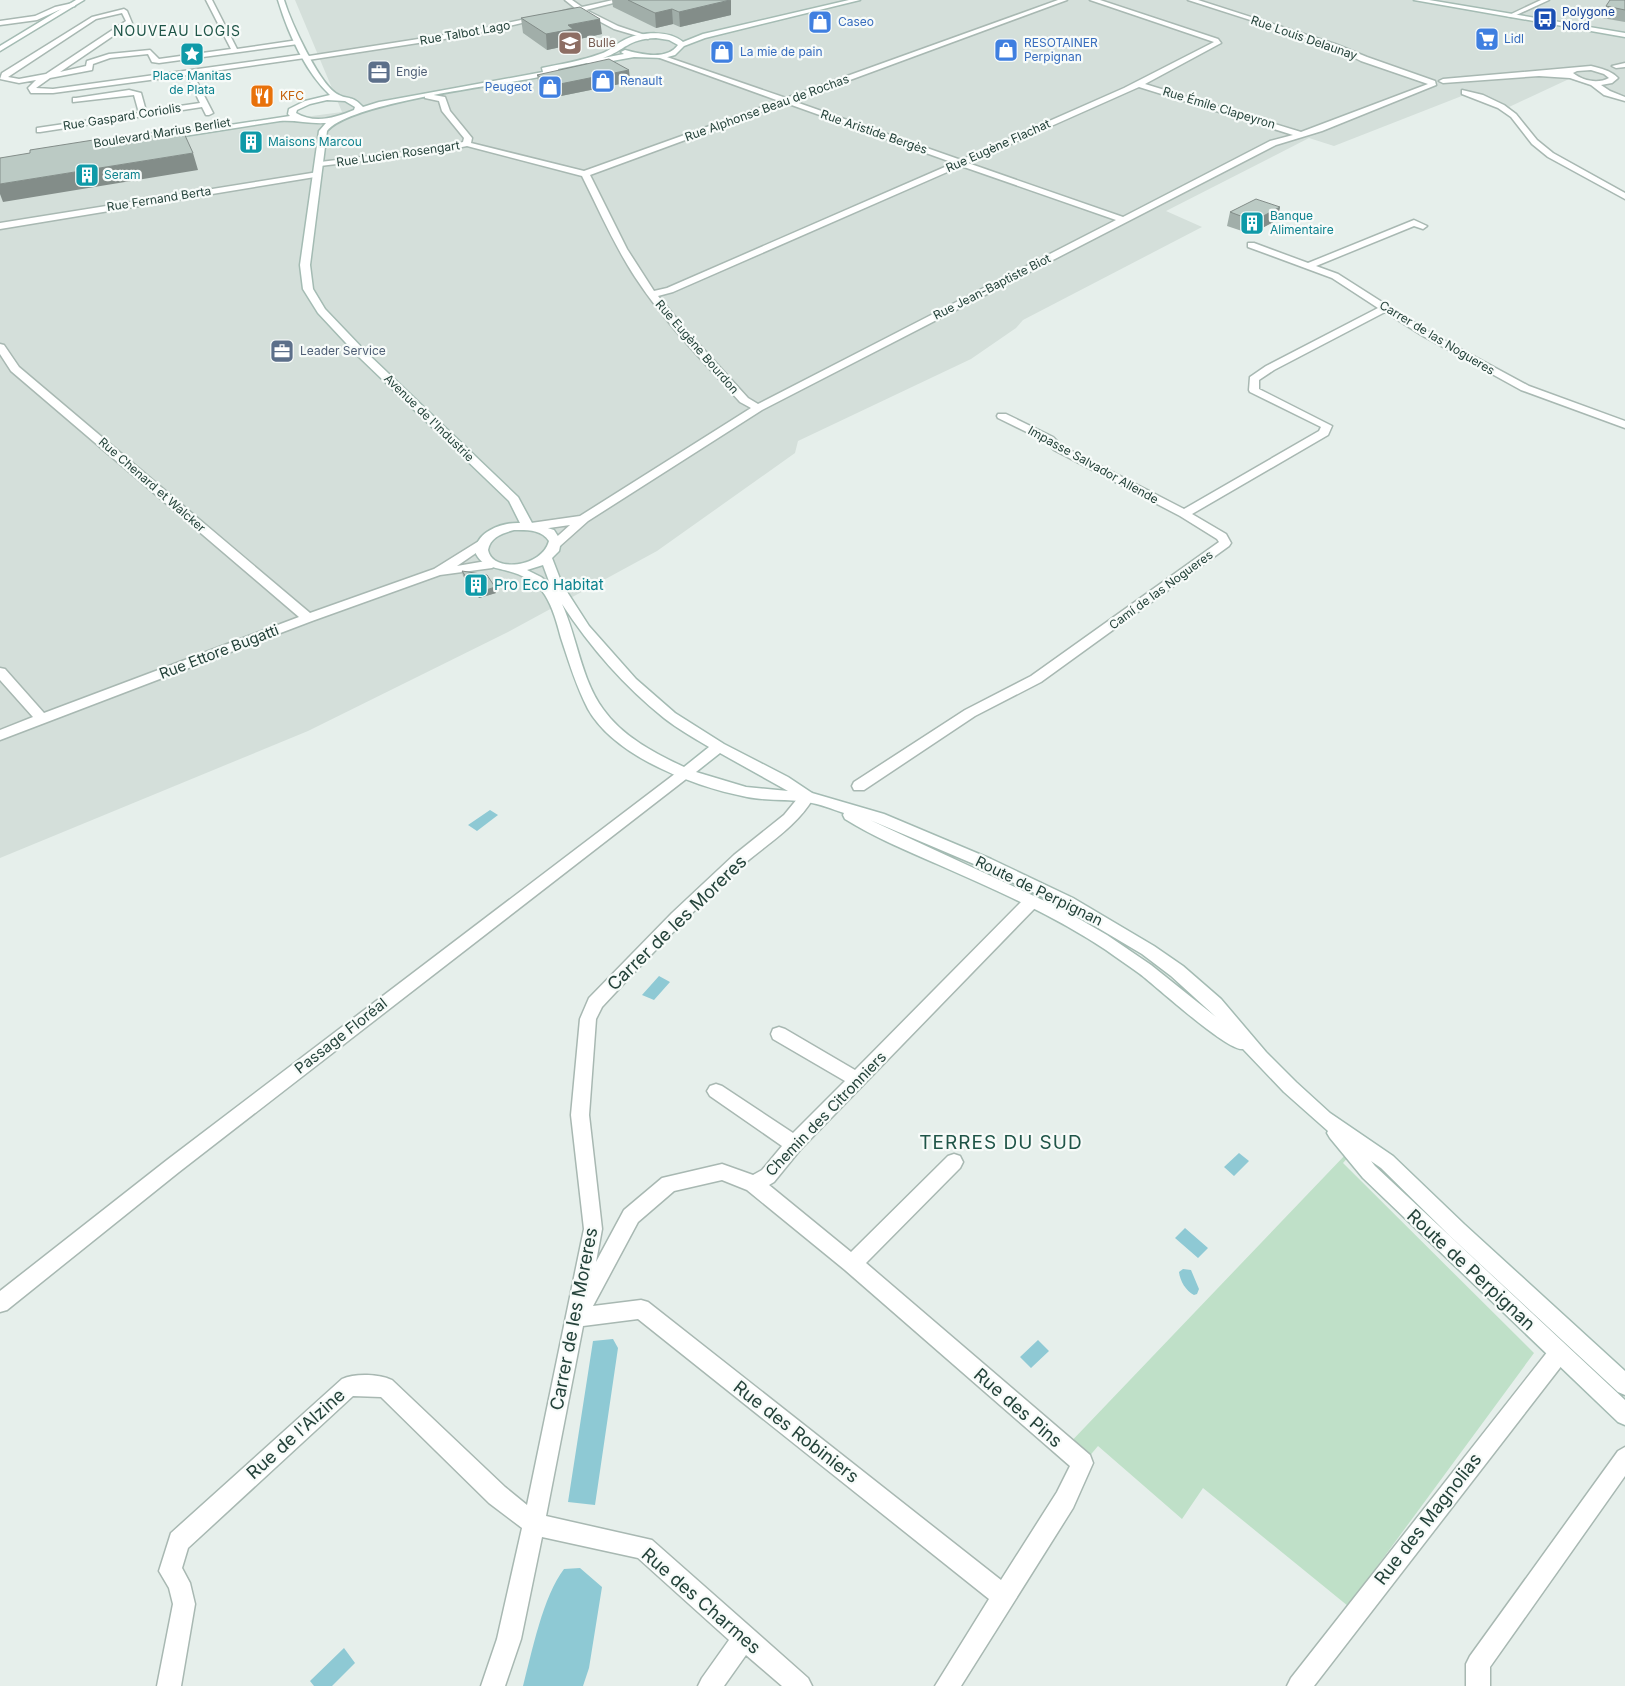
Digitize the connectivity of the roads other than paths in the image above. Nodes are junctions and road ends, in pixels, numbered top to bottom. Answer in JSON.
{"nodes":[{"id":1,"x":81,"y":0,"type":"edge"},
{"id":2,"x":209,"y":0,"type":"edge"},
{"id":3,"x":281,"y":0,"type":"edge"},
{"id":4,"x":568,"y":0,"type":"edge"},
{"id":5,"x":622,"y":0,"type":"edge"},
{"id":6,"x":842,"y":0,"type":"edge"},
{"id":7,"x":857,"y":0,"type":"edge"},
{"id":8,"x":1064,"y":0,"type":"edge"},
{"id":9,"x":1093,"y":0,"type":"edge"},
{"id":10,"x":1191,"y":0,"type":"edge"},
{"id":11,"x":1417,"y":0,"type":"edge"},
{"id":12,"x":1546,"y":0,"type":"edge"},
{"id":13,"x":73,"y":5,"type":"junction"},
{"id":14,"x":580,"y":9,"type":"junction"},
{"id":15,"x":553,"y":15,"type":"edge"},
{"id":16,"x":1510,"y":16,"type":"junction"},
{"id":17,"x":544,"y":17,"type":"edge"},
{"id":18,"x":37,"y":18,"type":"junction"},
{"id":19,"x":28,"y":19,"type":"junction"},
{"id":20,"x":50,"y":19,"type":"junction"},
{"id":21,"x":0,"y":23,"type":"edge"},
{"id":22,"x":40,"y":25,"type":"junction"},
{"id":23,"x":1625,"y":35,"type":"edge"},
{"id":24,"x":628,"y":37,"type":"junction"},
{"id":25,"x":671,"y":38,"type":"junction"},
{"id":26,"x":298,"y":42,"type":"junction"},
{"id":27,"x":682,"y":45,"type":"junction"},
{"id":28,"x":233,"y":48,"type":"junction"},
{"id":29,"x":621,"y":48,"type":"junction"},
{"id":30,"x":0,"y":49,"type":"edge"},
{"id":31,"x":673,"y":53,"type":"junction"},
{"id":32,"x":633,"y":55,"type":"junction"},
{"id":33,"x":659,"y":56,"type":"junction"},
{"id":34,"x":307,"y":57,"type":"junction"},
{"id":35,"x":76,"y":59,"type":"junction"},
{"id":36,"x":98,"y":60,"type":"junction"},
{"id":37,"x":90,"y":63,"type":"junction"},
{"id":38,"x":681,"y":63,"type":"junction"},
{"id":39,"x":1625,"y":65,"type":"edge"},
{"id":40,"x":1616,"y":66,"type":"junction"},
{"id":41,"x":60,"y":69,"type":"junction"},
{"id":42,"x":1596,"y":69,"type":"junction"},
{"id":43,"x":189,"y":72,"type":"junction"},
{"id":44,"x":1570,"y":73,"type":"junction"},
{"id":45,"x":1610,"y":74,"type":"junction"},
{"id":46,"x":48,"y":76,"type":"junction"},
{"id":47,"x":1476,"y":79,"type":"junction"},
{"id":48,"x":1591,"y":82,"type":"junction"},
{"id":49,"x":324,"y":83,"type":"junction"},
{"id":50,"x":1603,"y":83,"type":"junction"},
{"id":51,"x":1138,"y":84,"type":"junction"},
{"id":52,"x":1437,"y":84,"type":"junction"},
{"id":53,"x":1457,"y":87,"type":"junction"},
{"id":54,"x":72,"y":89,"type":"junction"},
{"id":55,"x":428,"y":96,"type":"junction"},
{"id":56,"x":337,"y":98,"type":"junction"},
{"id":57,"x":1623,"y":98,"type":"edge"},
{"id":58,"x":313,"y":100,"type":"junction"},
{"id":59,"x":351,"y":100,"type":"junction"},
{"id":60,"x":783,"y":101,"type":"junction"},
{"id":61,"x":204,"y":105,"type":"junction"},
{"id":62,"x":293,"y":109,"type":"junction"},
{"id":63,"x":357,"y":111,"type":"junction"},
{"id":64,"x":79,"y":112,"type":"junction"},
{"id":65,"x":209,"y":113,"type":"dead end"},
{"id":66,"x":143,"y":114,"type":"junction"},
{"id":67,"x":297,"y":118,"type":"junction"},
{"id":68,"x":338,"y":119,"type":"junction"},
{"id":69,"x":310,"y":121,"type":"junction"},
{"id":70,"x":40,"y":130,"type":"dead end"},
{"id":71,"x":323,"y":131,"type":"junction"},
{"id":72,"x":1300,"y":134,"type":"junction"},
{"id":73,"x":467,"y":144,"type":"junction"},
{"id":74,"x":960,"y":163,"type":"junction"},
{"id":75,"x":319,"y":169,"type":"junction"},
{"id":76,"x":585,"y":174,"type":"junction"},
{"id":77,"x":1625,"y":196,"type":"edge"},
{"id":78,"x":1123,"y":220,"type":"junction"},
{"id":79,"x":0,"y":226,"type":"edge"},
{"id":80,"x":1423,"y":226,"type":"dead end"},
{"id":81,"x":1251,"y":245,"type":"dead end"},
{"id":82,"x":1308,"y":266,"type":"junction"},
{"id":83,"x":652,"y":294,"type":"junction"},
{"id":84,"x":1385,"y":308,"type":"junction"},
{"id":85,"x":0,"y":348,"type":"edge"},
{"id":86,"x":758,"y":408,"type":"junction"},
{"id":87,"x":1002,"y":416,"type":"dead end"},
{"id":88,"x":1625,"y":425,"type":"edge"},
{"id":89,"x":498,"y":486,"type":"junction"},
{"id":90,"x":1184,"y":514,"type":"junction"},
{"id":91,"x":584,"y":519,"type":"junction"},
{"id":92,"x":531,"y":526,"type":"junction"},
{"id":93,"x":499,"y":530,"type":"junction"},
{"id":94,"x":556,"y":543,"type":"junction"},
{"id":95,"x":482,"y":544,"type":"junction"},
{"id":96,"x":547,"y":558,"type":"junction"},
{"id":97,"x":492,"y":564,"type":"junction"},
{"id":98,"x":513,"y":568,"type":"junction"},
{"id":99,"x":438,"y":572,"type":"junction"},
{"id":100,"x":308,"y":618,"type":"junction"},
{"id":101,"x":0,"y":672,"type":"edge"},
{"id":102,"x":42,"y":719,"type":"junction"},
{"id":103,"x":0,"y":735,"type":"edge"},
{"id":104,"x":718,"y":747,"type":"junction"},
{"id":105,"x":685,"y":773,"type":"junction"},
{"id":106,"x":859,"y":786,"type":"dead end"},
{"id":107,"x":806,"y":797,"type":"junction"},
{"id":108,"x":836,"y":806,"type":"junction"},
{"id":109,"x":1031,"y":902,"type":"junction"},
{"id":110,"x":778,"y":1034,"type":"dead end"},
{"id":111,"x":1260,"y":1057,"type":"junction"},
{"id":112,"x":858,"y":1080,"type":"junction"},
{"id":113,"x":716,"y":1091,"type":"dead end"},
{"id":114,"x":1324,"y":1118,"type":"junction"},
{"id":115,"x":794,"y":1144,"type":"junction"},
{"id":116,"x":954,"y":1162,"type":"dead end"},
{"id":117,"x":754,"y":1184,"type":"junction"},
{"id":118,"x":852,"y":1264,"type":"junction"},
{"id":119,"x":0,"y":1303,"type":"edge"},
{"id":120,"x":575,"y":1318,"type":"junction"},
{"id":121,"x":1559,"y":1353,"type":"junction"},
{"id":122,"x":1625,"y":1385,"type":"edge"},
{"id":123,"x":1597,"y":1387,"type":"junction"},
{"id":124,"x":1625,"y":1407,"type":"edge"},
{"id":125,"x":1625,"y":1416,"type":"edge"},
{"id":126,"x":1625,"y":1458,"type":"edge"},
{"id":127,"x":534,"y":1524,"type":"junction"},
{"id":128,"x":1003,"y":1596,"type":"junction"},
{"id":129,"x":744,"y":1638,"type":"junction"},
{"id":130,"x":169,"y":1686,"type":"edge"},
{"id":131,"x":493,"y":1686,"type":"edge"},
{"id":132,"x":710,"y":1686,"type":"edge"},
{"id":133,"x":800,"y":1686,"type":"edge"},
{"id":134,"x":947,"y":1686,"type":"edge"},
{"id":135,"x":1299,"y":1686,"type":"edge"},
{"id":136,"x":1478,"y":1686,"type":"edge"}],
"edges":[{"from":1,"to":13,"type":"street"},
{"from":2,"to":28,"type":"street"},
{"from":3,"to":26,"type":"street"},
{"from":4,"to":14,"type":"street"},
{"from":5,"to":14,"type":"street"},
{"from":6,"to":25,"type":"street"},
{"from":7,"to":27,"type":"street"},
{"from":8,"to":60,"type":"street","name":"Rue Alphonse Beau de Rochas"},
{"from":9,"to":51,"type":"street","name":"Rue Eugène Flachat"},
{"from":10,"to":52,"type":"street","name":"Rue Louis Delaunay"},
{"from":11,"to":16,"type":"street"},
{"from":12,"to":16,"type":"street"},
{"from":13,"to":18,"type":"street"},
{"from":13,"to":20,"type":"street"},
{"from":14,"to":15,"type":"street"},
{"from":14,"to":24,"type":"street"},
{"from":16,"to":23,"type":"street"},
{"from":17,"to":34,"type":"street","name":"Rue Talbot Lago"},
{"from":18,"to":19,"type":"street"},
{"from":18,"to":20,"type":"street"},
{"from":19,"to":21,"type":"street"},
{"from":19,"to":22,"type":"street"},
{"from":20,"to":22,"type":"street"},
{"from":22,"to":30,"type":"street"},
{"from":24,"to":25,"type":"street"},
{"from":24,"to":29,"type":"street"},
{"from":25,"to":27,"type":"street"},
{"from":26,"to":28,"type":"street"},
{"from":26,"to":34,"type":"street"},
{"from":27,"to":31,"type":"street"},
{"from":28,"to":36,"type":"street"},
{"from":29,"to":32,"type":"street"},
{"from":29,"to":59,"type":"street"},
{"from":31,"to":33,"type":"street"},
{"from":31,"to":38,"type":"street"},
{"from":32,"to":33,"type":"street"},
{"from":32,"to":55,"type":"street"},
{"from":33,"to":38,"type":"street","name":"Rue Aristide Bergès"},
{"from":34,"to":43,"type":"street","name":"Rue Talbot Lago"},
{"from":34,"to":49,"type":"street"},
{"from":35,"to":36,"type":"street"},
{"from":35,"to":41,"type":"street"},
{"from":35,"to":46,"type":"street"},
{"from":36,"to":37,"type":"street"},
{"from":37,"to":41,"type":"street"},
{"from":37,"to":46,"type":"street"},
{"from":38,"to":60,"type":"street","name":"Rue Aristide Bergès"},
{"from":39,"to":40,"type":"street"},
{"from":40,"to":42,"type":"street"},
{"from":40,"to":45,"type":"street"},
{"from":41,"to":46,"type":"street"},
{"from":42,"to":44,"type":"street"},
{"from":42,"to":45,"type":"street"},
{"from":43,"to":54,"type":"street","name":"Rue Talbot Lago"},
{"from":43,"to":61,"type":"street","name":"Rue Gaspard Coriolis"},
{"from":44,"to":47,"type":"street"},
{"from":44,"to":48,"type":"street"},
{"from":45,"to":50,"type":"street"},
{"from":46,"to":54,"type":"street","name":"Rue Talbot Lago"},
{"from":47,"to":52,"type":"street","name":"Rue Jean-Baptiste Biot"},
{"from":47,"to":53,"type":"street"},
{"from":48,"to":50,"type":"street"},
{"from":48,"to":57,"type":"street"},
{"from":49,"to":56,"type":"street"},
{"from":49,"to":58,"type":"street"},
{"from":50,"to":57,"type":"street"},
{"from":51,"to":72,"type":"street","name":"Rue Émile Clapeyron"},
{"from":51,"to":74,"type":"street","name":"Rue Eugène Flachat"},
{"from":52,"to":53,"type":"street","name":"Rue Louis Delaunay"},
{"from":52,"to":72,"type":"street","name":"Rue Jean-Baptiste Biot"},
{"from":53,"to":77,"type":"street","name":"Rue Louis Delaunay"},
{"from":54,"to":64,"type":"street"},
{"from":55,"to":63,"type":"street"},
{"from":55,"to":73,"type":"street","name":"Rue Lucien Rosengart"},
{"from":56,"to":58,"type":"street"},
{"from":56,"to":59,"type":"street"},
{"from":58,"to":62,"type":"street","name":"Boulevard Marius Berliet"},
{"from":59,"to":63,"type":"street"},
{"from":60,"to":74,"type":"street","name":"Rue Aristide Bergès"},
{"from":60,"to":76,"type":"street","name":"Rue Alphonse Beau de Rochas"},
{"from":61,"to":65,"type":"street","name":"Rue Gaspard Coriolis"},
{"from":61,"to":66,"type":"street","name":"Rue Gaspard Coriolis"},
{"from":62,"to":67,"type":"street"},
{"from":62,"to":67,"type":"street","name":"Boulevard Marius Berliet"},
{"from":63,"to":68,"type":"street"},
{"from":64,"to":66,"type":"street","name":"Rue Gaspard Coriolis"},
{"from":64,"to":66,"type":"street"},
{"from":64,"to":70,"type":"street","name":"Rue Gaspard Coriolis"},
{"from":67,"to":69,"type":"street","name":"Boulevard Marius Berliet"},
{"from":68,"to":69,"type":"street"},
{"from":68,"to":71,"type":"street"},
{"from":69,"to":71,"type":"street"},
{"from":71,"to":75,"type":"street","name":"Avenue de l'Industrie"},
{"from":72,"to":78,"type":"street","name":"Rue Jean-Baptiste Biot"},
{"from":73,"to":75,"type":"street","name":"Rue Lucien Rosengart"},
{"from":73,"to":76,"type":"street"},
{"from":74,"to":78,"type":"street","name":"Rue Aristide Bergès"},
{"from":74,"to":83,"type":"street","name":"Rue Eugène Flachat"},
{"from":75,"to":79,"type":"street","name":"Rue Fernand Berta"},
{"from":75,"to":89,"type":"street","name":"Avenue de l'Industrie"},
{"from":76,"to":83,"type":"street","name":"Rue Eugène Bourdon"},
{"from":78,"to":86,"type":"street","name":"Rue Jean-Baptiste Biot"},
{"from":80,"to":82,"type":"street"},
{"from":81,"to":82,"type":"street","name":"Carrer de las Nogueres"},
{"from":82,"to":84,"type":"street","name":"Carrer de las Nogueres"},
{"from":83,"to":86,"type":"street","name":"Rue Eugène Bourdon"},
{"from":84,"to":88,"type":"street","name":"Carrer de las Nogueres"},
{"from":84,"to":90,"type":"street"},
{"from":85,"to":100,"type":"street","name":"Rue Chenard et Walcker"},
{"from":86,"to":91,"type":"street","name":"Rue Jean-Baptiste Biot"},
{"from":87,"to":90,"type":"street","name":"Impasse Salvador Allende"},
{"from":89,"to":92,"type":"street","name":"Avenue de l'Industrie"},
{"from":89,"to":93,"type":"street","name":"Avenue de l'Industrie"},
{"from":90,"to":106,"type":"street","name":"Camí de las Nogueres"},
{"from":91,"to":92,"type":"street","name":"Rue Jean-Baptiste Biot"},
{"from":91,"to":94,"type":"street","name":"Rue Jean-Baptiste Biot"},
{"from":92,"to":93,"type":"street"},
{"from":92,"to":94,"type":"street"},
{"from":93,"to":95,"type":"street"},
{"from":94,"to":96,"type":"street"},
{"from":95,"to":97,"type":"street"},
{"from":95,"to":99,"type":"street","name":"Rue Ettore Bugatti"},
{"from":96,"to":98,"type":"street"},
{"from":96,"to":104,"type":"street","name":"Route de Perpignan"},
{"from":97,"to":98,"type":"street"},
{"from":97,"to":99,"type":"street","name":"Rue Ettore Bugatti"},
{"from":98,"to":105,"type":"street","name":"Route de Perpignan"},
{"from":99,"to":100,"type":"street","name":"Rue Ettore Bugatti"},
{"from":100,"to":102,"type":"street","name":"Rue Ettore Bugatti"},
{"from":101,"to":102,"type":"street"},
{"from":102,"to":103,"type":"street","name":"Rue Ettore Bugatti"},
{"from":104,"to":105,"type":"street","name":"Passage Floréal"},
{"from":104,"to":107,"type":"street","name":"Route de Perpignan"},
{"from":105,"to":107,"type":"street","name":"Route de Perpignan"},
{"from":105,"to":119,"type":"street","name":"Passage Floréal"},
{"from":107,"to":108,"type":"street","name":"Route de Perpignan"},
{"from":107,"to":120,"type":"street","name":"Carrer de les Moreres"},
{"from":108,"to":109,"type":"street","name":"Route de Perpignan"},
{"from":108,"to":111,"type":"street","name":"Route de Perpignan"},
{"from":109,"to":111,"type":"street","name":"Route de Perpignan"},
{"from":109,"to":112,"type":"street","name":"Chemin des Citronniers"},
{"from":110,"to":112,"type":"street"},
{"from":111,"to":114,"type":"street","name":"Route de Perpignan"},
{"from":112,"to":115,"type":"street","name":"Chemin des Citronniers"},
{"from":113,"to":115,"type":"street"},
{"from":114,"to":121,"type":"street","name":"Route de Perpignan"},
{"from":114,"to":122,"type":"street","name":"Route de Perpignan"},
{"from":115,"to":117,"type":"street","name":"Chemin des Citronniers"},
{"from":116,"to":118,"type":"street"},
{"from":117,"to":118,"type":"street","name":"Rue des Pins"},
{"from":117,"to":120,"type":"street","name":"Chemin des Citronniers"},
{"from":118,"to":128,"type":"street","name":"Rue des Pins"},
{"from":120,"to":127,"type":"street","name":"Carrer de les Moreres"},
{"from":120,"to":128,"type":"street","name":"Rue des Robiniers"},
{"from":121,"to":123,"type":"street","name":"Route de Perpignan"},
{"from":121,"to":135,"type":"street","name":"Rue des Magnolias"},
{"from":123,"to":124,"type":"street"},
{"from":123,"to":125,"type":"street","name":"Route de Perpignan"},
{"from":126,"to":136,"type":"street"},
{"from":127,"to":129,"type":"street","name":"Rue des Charmes"},
{"from":127,"to":130,"type":"street","name":"Rue de l'Alzine"},
{"from":127,"to":131,"type":"street","name":"Carrer de les Moreres"},
{"from":128,"to":134,"type":"street","name":"Rue des Pins"},
{"from":129,"to":132,"type":"street"},
{"from":129,"to":133,"type":"street","name":"Rue des Charmes"}]}
